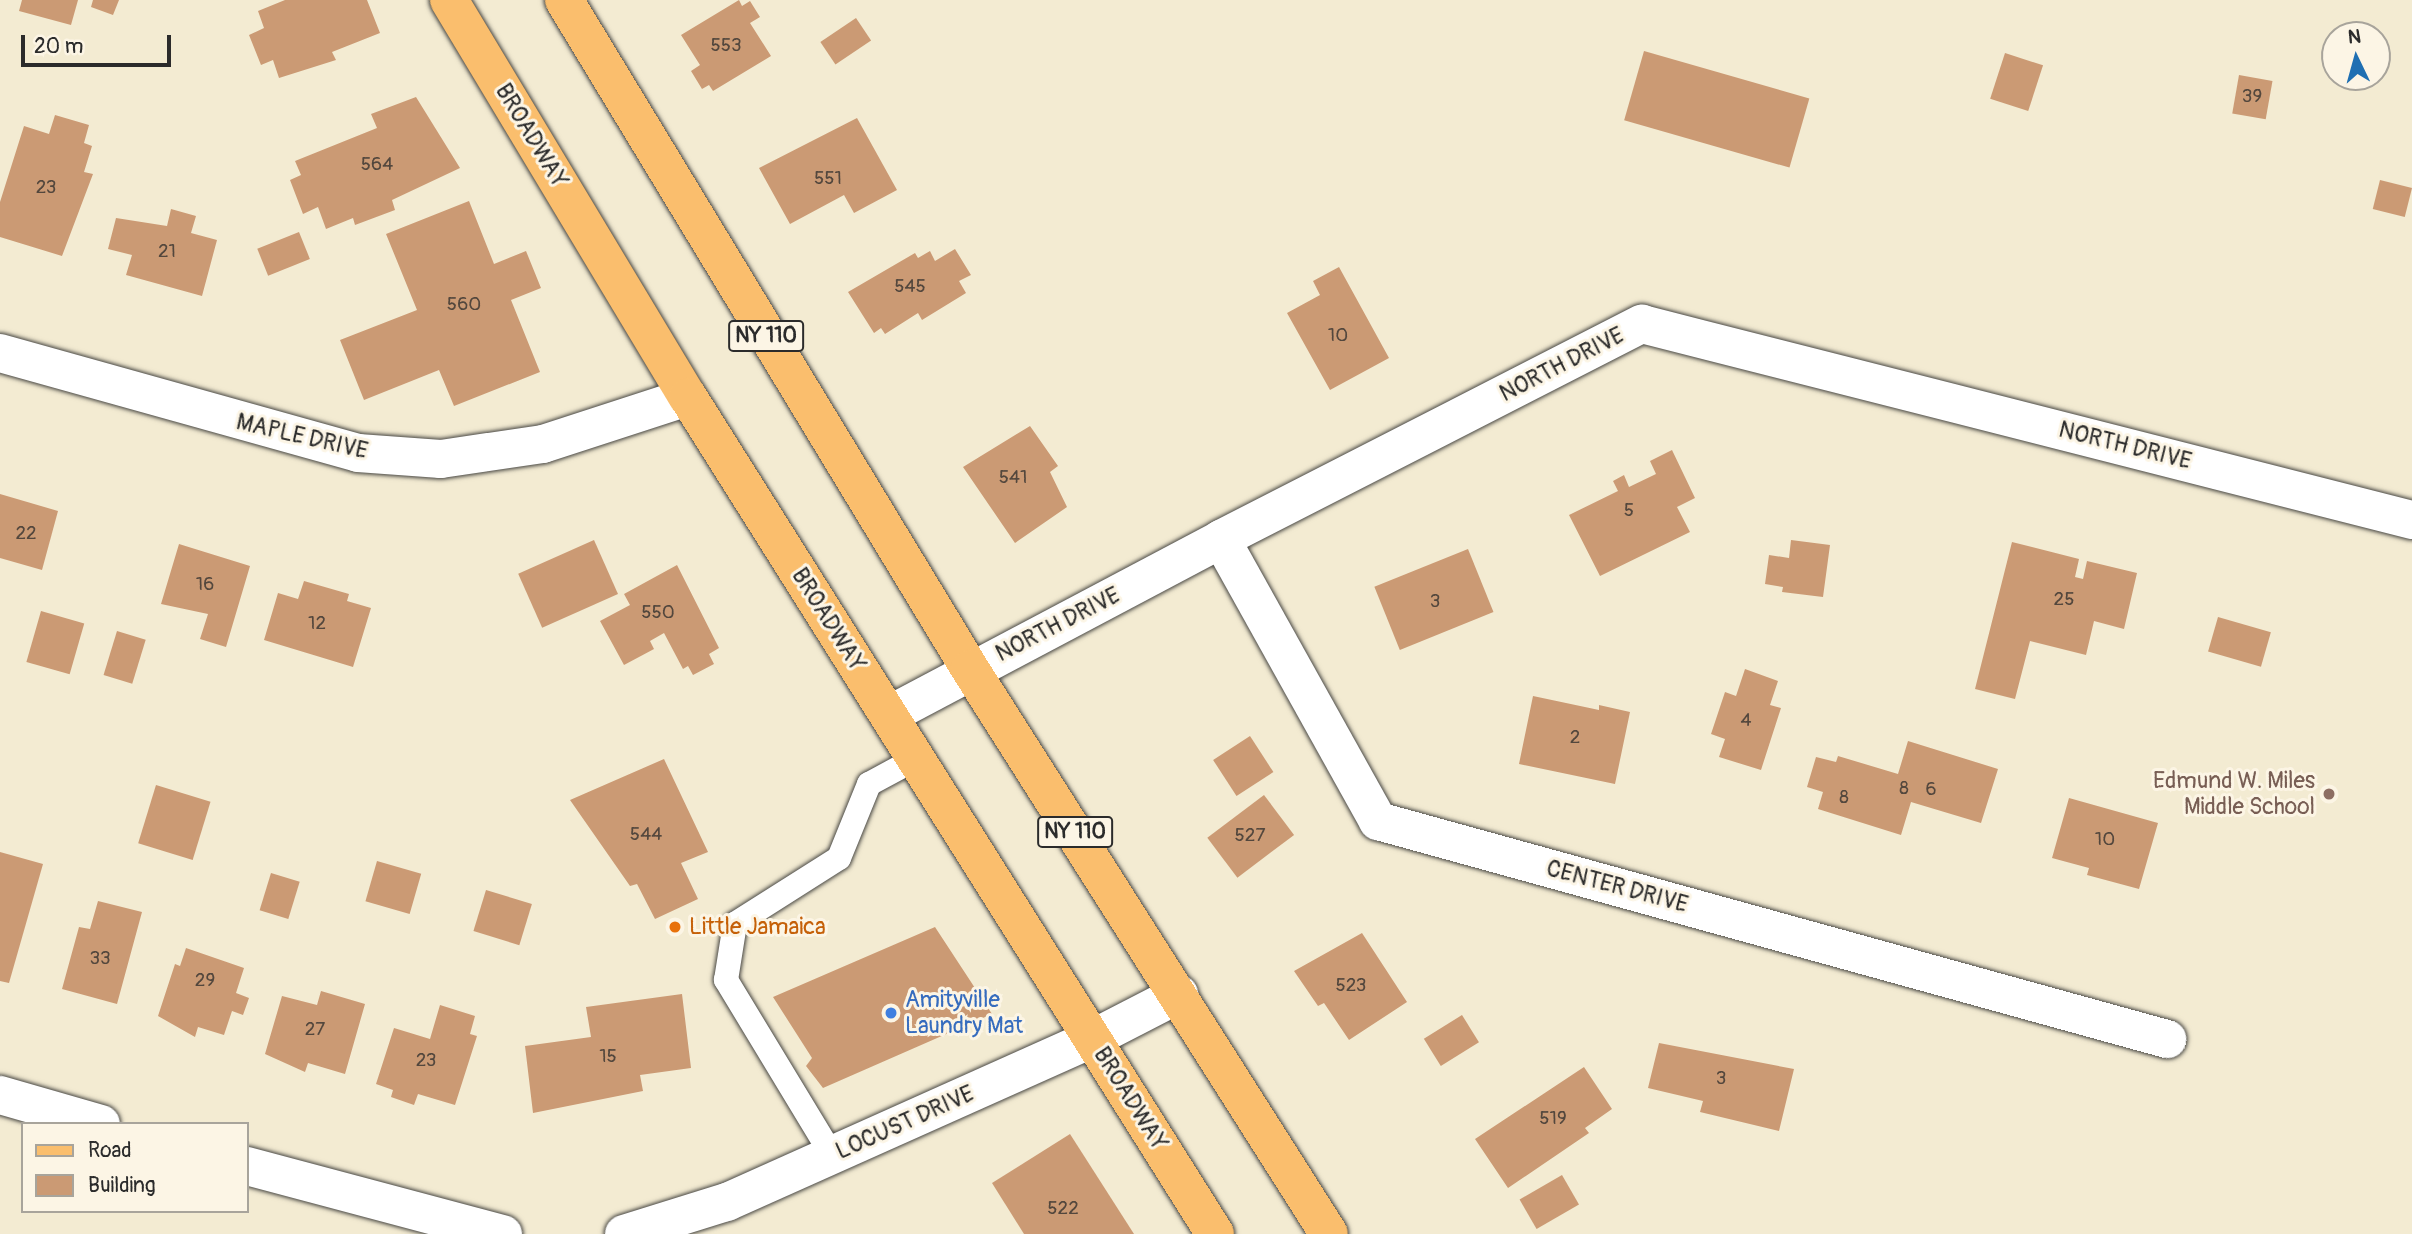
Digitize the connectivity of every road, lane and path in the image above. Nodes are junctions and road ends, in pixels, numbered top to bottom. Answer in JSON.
{"nodes":[{"id":1,"x":449,"y":0,"type":"edge"},
{"id":2,"x":564,"y":0,"type":"edge"},
{"id":3,"x":0,"y":354,"type":"edge"},
{"id":4,"x":688,"y":397,"type":"junction"},
{"id":5,"x":2412,"y":520,"type":"edge"},
{"id":6,"x":1221,"y":539,"type":"junction"},
{"id":7,"x":970,"y":669,"type":"junction"},
{"id":8,"x":889,"y":715,"type":"junction"},
{"id":9,"x":916,"y":758,"type":"junction"},
{"id":10,"x":1179,"y":994,"type":"junction"},
{"id":11,"x":2167,"y":1039,"type":"dead end"},
{"id":12,"x":1092,"y":1040,"type":"junction"},
{"id":13,"x":0,"y":1095,"type":"edge"},
{"id":14,"x":94,"y":1122,"type":"edge"},
{"id":15,"x":832,"y":1155,"type":"junction"},
{"id":16,"x":248,"y":1166,"type":"edge"},
{"id":17,"x":503,"y":1234,"type":"edge"},
{"id":18,"x":624,"y":1234,"type":"edge"},
{"id":19,"x":1215,"y":1234,"type":"edge"},
{"id":20,"x":1329,"y":1234,"type":"edge"}],
"edges":[{"from":1,"to":4,"type":"main road","name":"BROADWAY"},
{"from":2,"to":7,"type":"main road","number":"NY 110"},
{"from":3,"to":4,"type":"street","name":"MAPLE DRIVE"},
{"from":4,"to":8,"type":"main road","name":"BROADWAY"},
{"from":5,"to":6,"type":"street","name":"NORTH DRIVE"},
{"from":6,"to":7,"type":"street","name":"NORTH DRIVE"},
{"from":6,"to":11,"type":"street","name":"CENTER DRIVE"},
{"from":7,"to":8,"type":"street","name":"NORTH DRIVE"},
{"from":7,"to":10,"type":"main road","number":"NY 110"},
{"from":8,"to":9,"type":"main road","name":"BROADWAY"},
{"from":9,"to":12,"type":"main road","name":"BROADWAY"},
{"from":9,"to":15,"type":"lane"},
{"from":10,"to":12,"type":"street","name":"LOCUST DRIVE"},
{"from":10,"to":20,"type":"main road","number":"NY 110"},
{"from":12,"to":15,"type":"street","name":"LOCUST DRIVE"},
{"from":12,"to":19,"type":"main road","name":"BROADWAY"},
{"from":13,"to":14,"type":"street"},
{"from":15,"to":18,"type":"street","name":"LOCUST DRIVE"},
{"from":16,"to":17,"type":"street"}]}
